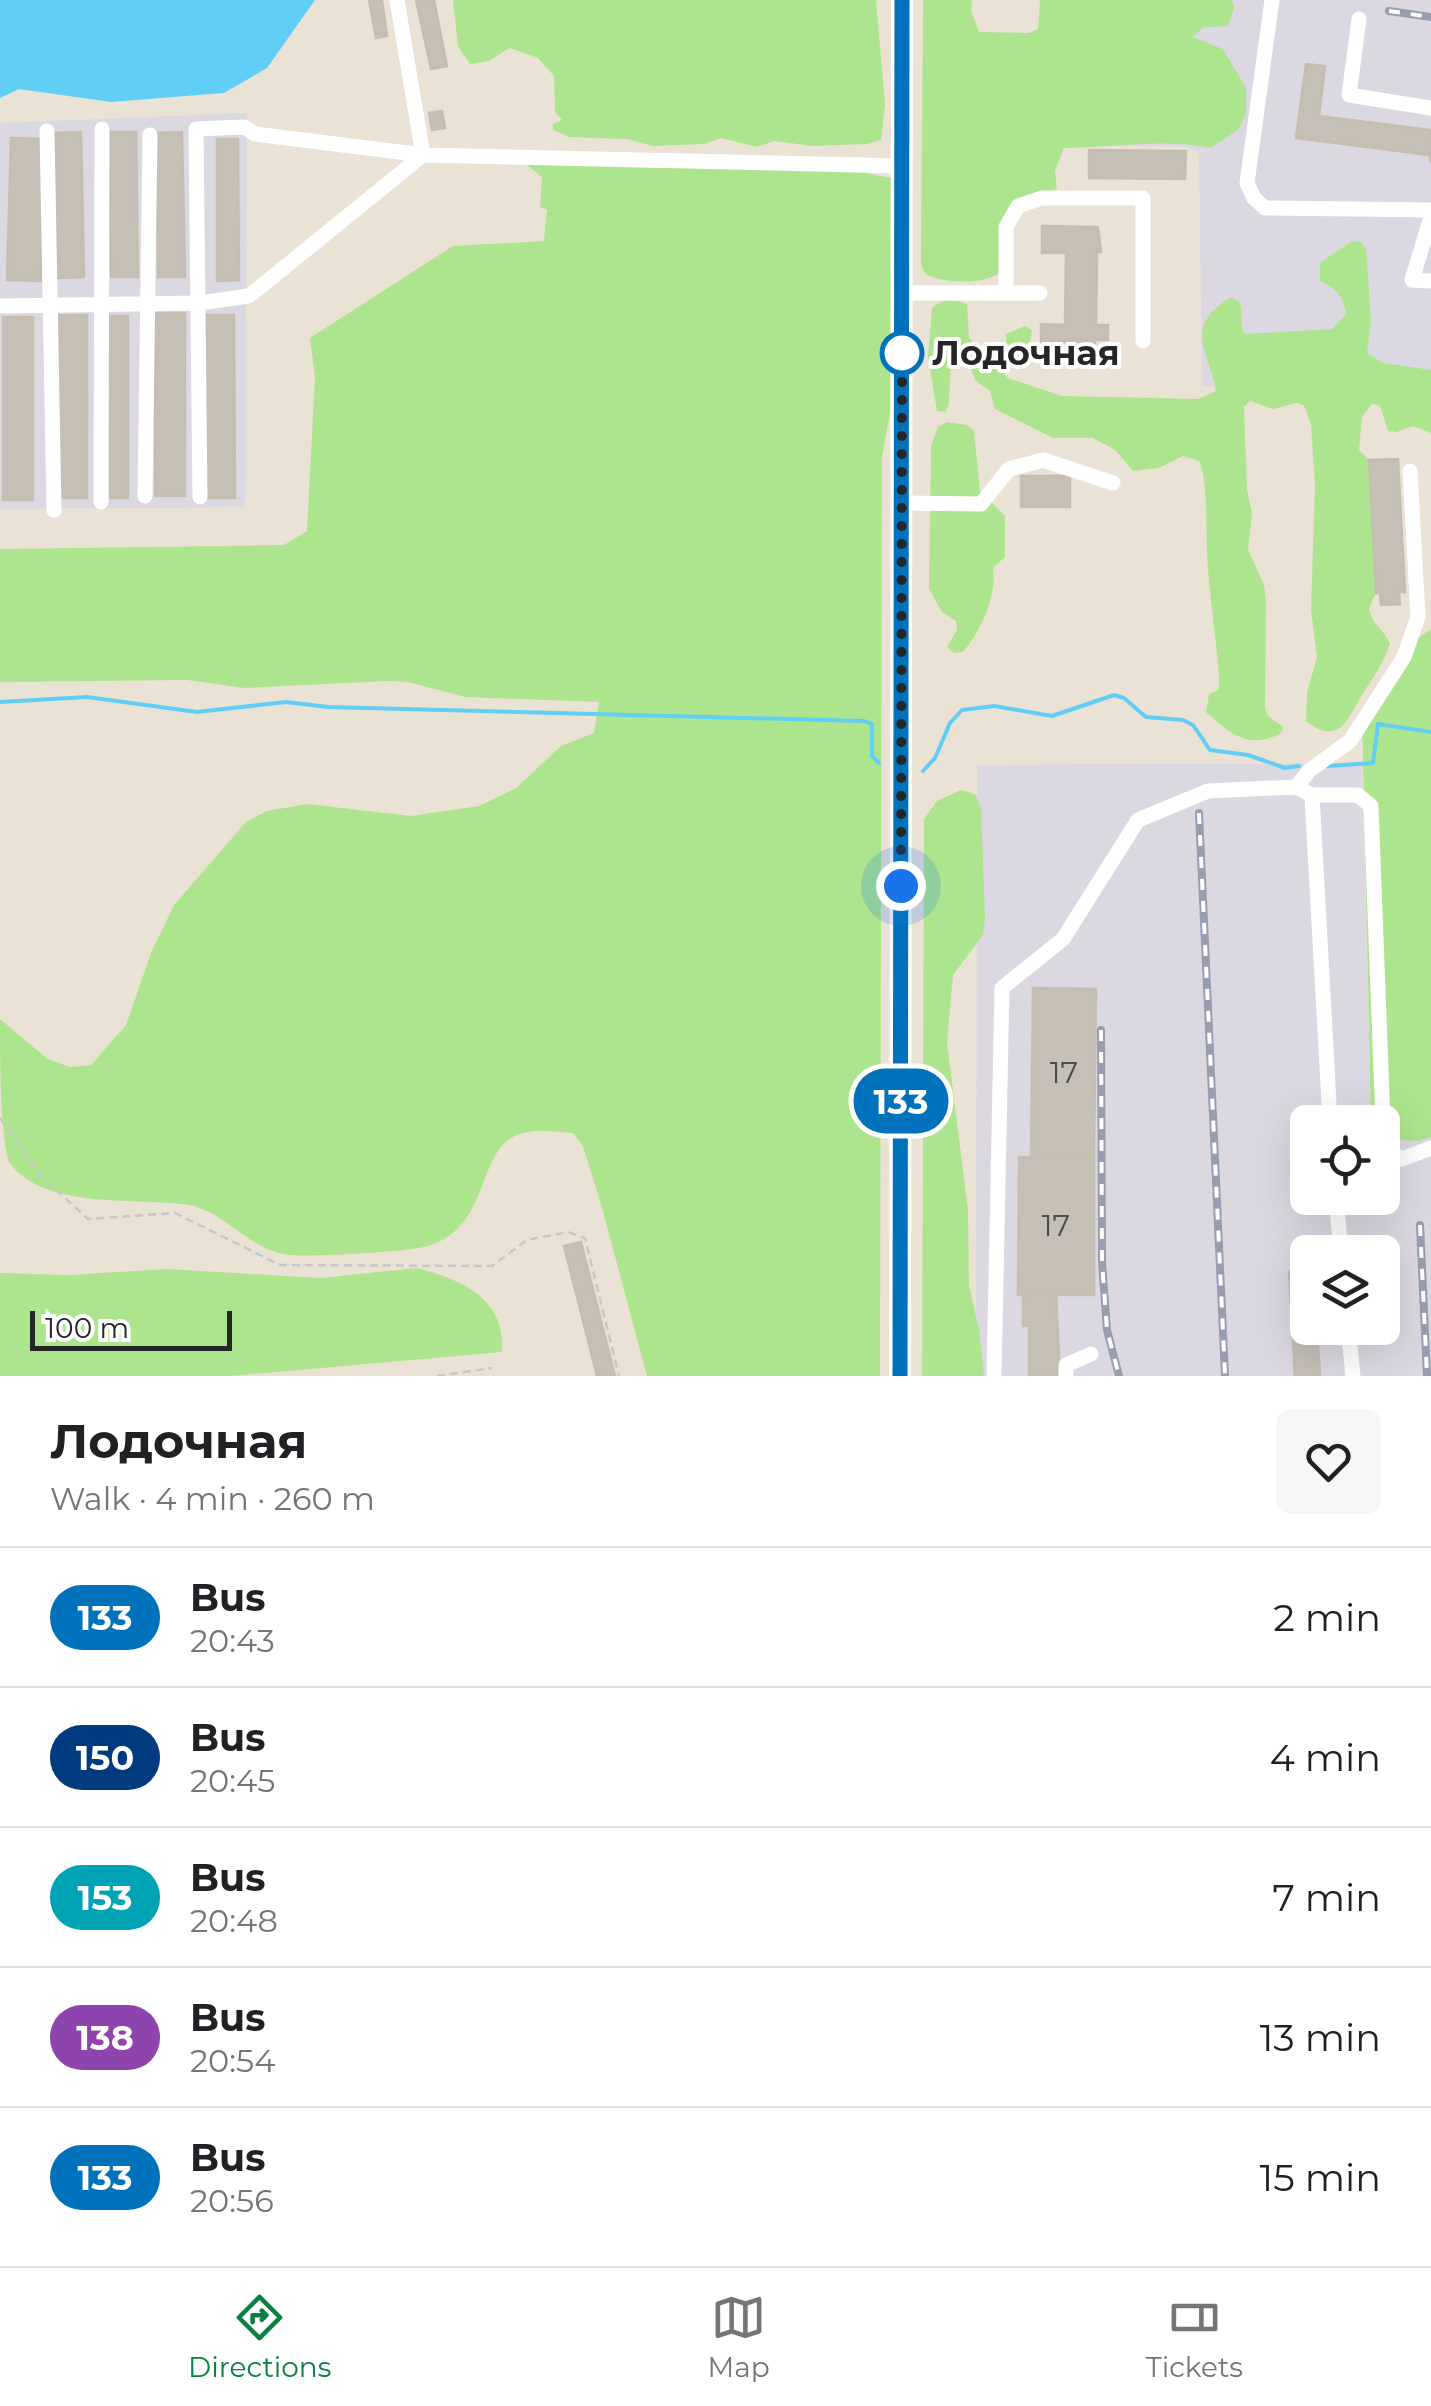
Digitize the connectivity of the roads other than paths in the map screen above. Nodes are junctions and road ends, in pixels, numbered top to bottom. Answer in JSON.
{"nodes":[{"id":1,"x":397,"y":0,"type":"edge"},
{"id":2,"x":902,"y":0,"type":"edge"},
{"id":3,"x":1272,"y":0,"type":"edge"},
{"id":4,"x":1359,"y":18,"type":"dead end"},
{"id":5,"x":1431,"y":108,"type":"edge"},
{"id":6,"x":102,"y":129,"type":"dead end"},
{"id":7,"x":47,"y":131,"type":"dead end"},
{"id":8,"x":150,"y":135,"type":"dead end"},
{"id":9,"x":423,"y":155,"type":"junction"},
{"id":10,"x":900,"y":166,"type":"junction"},
{"id":11,"x":1431,"y":213,"type":"edge"},
{"id":12,"x":1431,"y":282,"type":"edge"},
{"id":13,"x":1006,"y":293,"type":"junction"},
{"id":14,"x":1040,"y":293,"type":"dead end"},
{"id":15,"x":902,"y":294,"type":"junction"},
{"id":16,"x":198,"y":303,"type":"junction"},
{"id":17,"x":145,"y":304,"type":"junction"},
{"id":18,"x":102,"y":305,"type":"junction"},
{"id":19,"x":0,"y":306,"type":"edge"},
{"id":20,"x":53,"y":306,"type":"junction"},
{"id":21,"x":1143,"y":341,"type":"dead end"},
{"id":22,"x":1410,"y":471,"type":"dead end"},
{"id":23,"x":1113,"y":484,"type":"dead end"},
{"id":24,"x":145,"y":496,"type":"dead end"},
{"id":25,"x":200,"y":497,"type":"dead end"},
{"id":26,"x":101,"y":502,"type":"dead end"},
{"id":27,"x":902,"y":504,"type":"junction"},
{"id":28,"x":54,"y":510,"type":"dead end"},
{"id":29,"x":1296,"y":787,"type":"junction"},
{"id":30,"x":1312,"y":795,"type":"junction"},
{"id":31,"x":1329,"y":1105,"type":"edge"},
{"id":32,"x":1431,"y":1148,"type":"edge"},
{"id":33,"x":1350,"y":1345,"type":"edge"},
{"id":34,"x":1091,"y":1354,"type":"dead end"},
{"id":35,"x":900,"y":1376,"type":"edge"},
{"id":36,"x":994,"y":1376,"type":"edge"},
{"id":37,"x":1066,"y":1376,"type":"edge"},
{"id":38,"x":1353,"y":1376,"type":"edge"}],
"edges":[{"from":1,"to":9,"type":"lane"},
{"from":2,"to":10,"type":"main road"},
{"from":3,"to":11,"type":"lane"},
{"from":4,"to":5,"type":"lane"},
{"from":6,"to":18,"type":"lane"},
{"from":7,"to":20,"type":"lane"},
{"from":8,"to":17,"type":"lane"},
{"from":9,"to":10,"type":"lane"},
{"from":9,"to":16,"type":"lane"},
{"from":9,"to":16,"type":"lane"},
{"from":10,"to":15,"type":"main road"},
{"from":11,"to":12,"type":"lane"},
{"from":13,"to":14,"type":"lane"},
{"from":13,"to":15,"type":"lane"},
{"from":13,"to":21,"type":"lane"},
{"from":15,"to":27,"type":"main road"},
{"from":16,"to":17,"type":"lane"},
{"from":16,"to":25,"type":"lane"},
{"from":17,"to":18,"type":"lane"},
{"from":17,"to":24,"type":"lane"},
{"from":18,"to":20,"type":"lane"},
{"from":18,"to":26,"type":"lane"},
{"from":19,"to":20,"type":"lane"},
{"from":20,"to":28,"type":"lane"},
{"from":22,"to":29,"type":"lane"},
{"from":23,"to":27,"type":"lane"},
{"from":27,"to":35,"type":"main road"},
{"from":29,"to":30,"type":"lane"},
{"from":29,"to":36,"type":"lane"},
{"from":30,"to":31,"type":"lane"},
{"from":30,"to":32,"type":"lane"},
{"from":33,"to":38,"type":"lane"},
{"from":34,"to":37,"type":"lane"}]}
